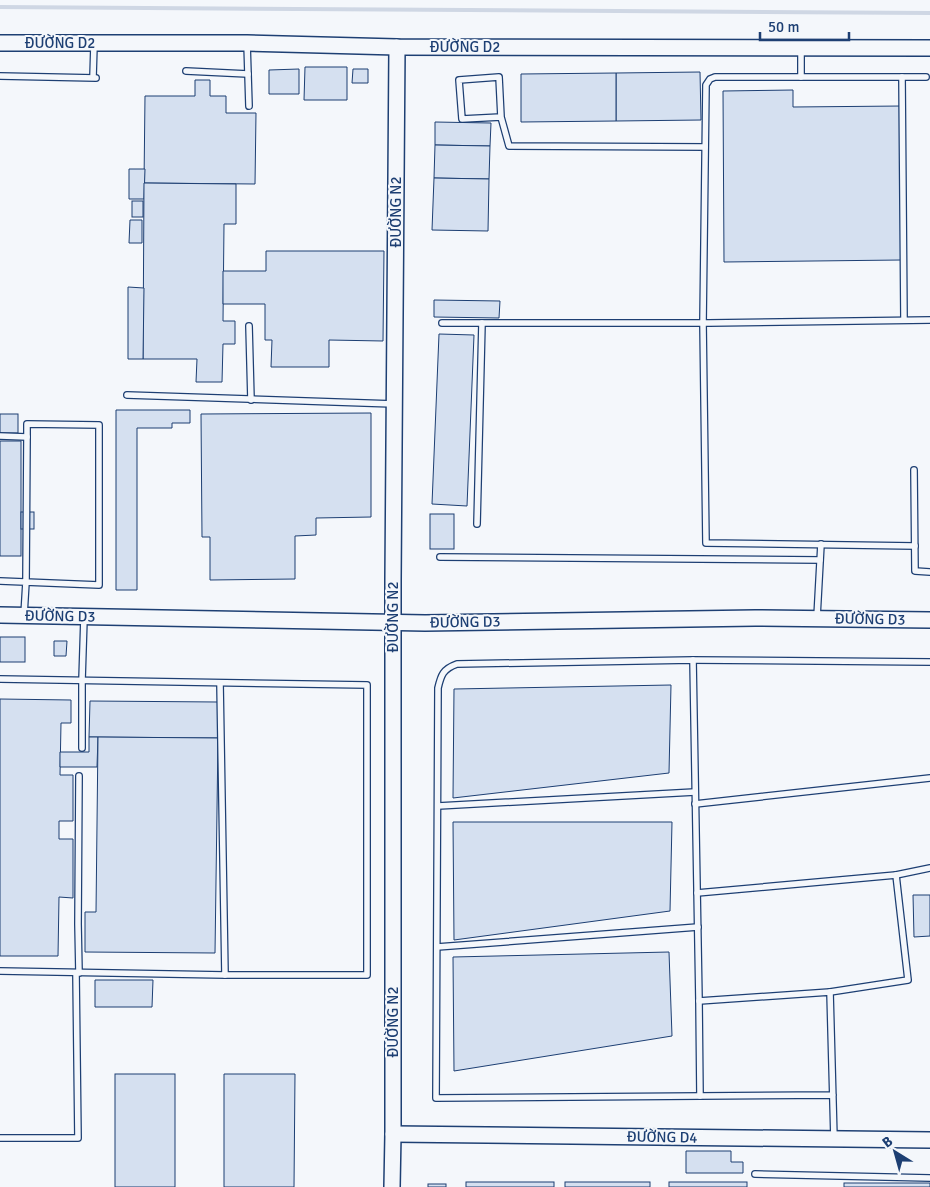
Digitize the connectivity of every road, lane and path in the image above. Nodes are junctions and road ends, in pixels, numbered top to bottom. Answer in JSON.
{"nodes":[{"id":1,"x":94,"y":43,"type":"junction"},
{"id":2,"x":247,"y":43,"type":"junction"},
{"id":3,"x":0,"y":44,"type":"edge"},
{"id":4,"x":397,"y":47,"type":"junction"},
{"id":5,"x":801,"y":48,"type":"junction"},
{"id":6,"x":930,"y":48,"type":"edge"},
{"id":7,"x":186,"y":70,"type":"dead end"},
{"id":8,"x":248,"y":74,"type":"junction"},
{"id":9,"x":0,"y":76,"type":"edge"},
{"id":10,"x":801,"y":77,"type":"junction"},
{"id":11,"x":902,"y":77,"type":"junction"},
{"id":12,"x":926,"y":77,"type":"dead end"},
{"id":13,"x":248,"y":106,"type":"dead end"},
{"id":14,"x":501,"y":117,"type":"junction"},
{"id":15,"x":705,"y":146,"type":"junction"},
{"id":16,"x":904,"y":320,"type":"junction"},
{"id":17,"x":930,"y":320,"type":"edge"},
{"id":18,"x":442,"y":323,"type":"dead end"},
{"id":19,"x":482,"y":323,"type":"junction"},
{"id":20,"x":703,"y":323,"type":"junction"},
{"id":21,"x":249,"y":326,"type":"dead end"},
{"id":22,"x":127,"y":395,"type":"dead end"},
{"id":23,"x":250,"y":400,"type":"junction"},
{"id":24,"x":394,"y":404,"type":"junction"},
{"id":25,"x":0,"y":436,"type":"edge"},
{"id":26,"x":27,"y":437,"type":"junction"},
{"id":27,"x":914,"y":470,"type":"dead end"},
{"id":28,"x":477,"y":524,"type":"dead end"},
{"id":29,"x":821,"y":544,"type":"junction"},
{"id":30,"x":915,"y":546,"type":"junction"},
{"id":31,"x":440,"y":557,"type":"dead end"},
{"id":32,"x":820,"y":560,"type":"junction"},
{"id":33,"x":930,"y":572,"type":"edge"},
{"id":34,"x":0,"y":581,"type":"edge"},
{"id":35,"x":26,"y":582,"type":"junction"},
{"id":36,"x":0,"y":615,"type":"edge"},
{"id":37,"x":24,"y":616,"type":"junction"},
{"id":38,"x":84,"y":616,"type":"junction"},
{"id":39,"x":817,"y":618,"type":"junction"},
{"id":40,"x":930,"y":620,"type":"edge"},
{"id":41,"x":393,"y":622,"type":"junction"},
{"id":42,"x":693,"y":660,"type":"junction"},
{"id":43,"x":930,"y":662,"type":"edge"},
{"id":44,"x":0,"y":679,"type":"edge"},
{"id":45,"x":82,"y":680,"type":"junction"},
{"id":46,"x":220,"y":683,"type":"junction"},
{"id":47,"x":82,"y":748,"type":"dead end"},
{"id":48,"x":79,"y":776,"type":"dead end"},
{"id":49,"x":930,"y":778,"type":"edge"},
{"id":50,"x":695,"y":792,"type":"junction"},
{"id":51,"x":695,"y":804,"type":"junction"},
{"id":52,"x":438,"y":806,"type":"junction"},
{"id":53,"x":930,"y":868,"type":"edge"},
{"id":54,"x":896,"y":875,"type":"junction"},
{"id":55,"x":697,"y":893,"type":"junction"},
{"id":56,"x":698,"y":927,"type":"junction"},
{"id":57,"x":437,"y":947,"type":"junction"},
{"id":58,"x":0,"y":971,"type":"edge"},
{"id":59,"x":78,"y":973,"type":"junction"},
{"id":60,"x":224,"y":975,"type":"junction"},
{"id":61,"x":830,"y":992,"type":"junction"},
{"id":62,"x":699,"y":1001,"type":"junction"},
{"id":63,"x":832,"y":1095,"type":"junction"},
{"id":64,"x":700,"y":1096,"type":"junction"},
{"id":65,"x":393,"y":1134,"type":"junction"},
{"id":66,"x":0,"y":1138,"type":"edge"},
{"id":67,"x":834,"y":1139,"type":"junction"},
{"id":68,"x":930,"y":1140,"type":"edge"},
{"id":69,"x":755,"y":1174,"type":"dead end"},
{"id":70,"x":930,"y":1178,"type":"edge"},
{"id":71,"x":392,"y":1187,"type":"edge"}],
"edges":[{"from":1,"to":2,"type":"street","name":"ĐƯỜNG D2"},
{"from":1,"to":3,"type":"street","name":"ĐƯỜNG D2"},
{"from":1,"to":9,"type":"lane"},
{"from":2,"to":4,"type":"street","name":"ĐƯỜNG D2"},
{"from":2,"to":8,"type":"lane"},
{"from":4,"to":5,"type":"street","name":"ĐƯỜNG D2"},
{"from":4,"to":24,"type":"street","name":"ĐƯỜNG N2"},
{"from":5,"to":6,"type":"street","name":"ĐƯỜNG D2"},
{"from":5,"to":10,"type":"lane"},
{"from":7,"to":8,"type":"lane"},
{"from":8,"to":13,"type":"lane"},
{"from":10,"to":11,"type":"lane"},
{"from":10,"to":15,"type":"lane"},
{"from":11,"to":12,"type":"lane"},
{"from":11,"to":16,"type":"lane"},
{"from":14,"to":14,"type":"lane"},
{"from":14,"to":15,"type":"lane"},
{"from":15,"to":20,"type":"lane"},
{"from":16,"to":17,"type":"lane"},
{"from":16,"to":20,"type":"lane"},
{"from":18,"to":19,"type":"lane"},
{"from":19,"to":20,"type":"lane"},
{"from":19,"to":28,"type":"lane"},
{"from":20,"to":29,"type":"lane"},
{"from":21,"to":23,"type":"lane"},
{"from":22,"to":23,"type":"lane"},
{"from":23,"to":24,"type":"lane"},
{"from":24,"to":41,"type":"street","name":"ĐƯỜNG N2"},
{"from":25,"to":26,"type":"lane"},
{"from":26,"to":35,"type":"lane"},
{"from":26,"to":35,"type":"lane"},
{"from":27,"to":30,"type":"lane"},
{"from":29,"to":30,"type":"lane"},
{"from":29,"to":32,"type":"lane"},
{"from":30,"to":33,"type":"lane"},
{"from":31,"to":32,"type":"lane"},
{"from":32,"to":39,"type":"lane"},
{"from":34,"to":35,"type":"lane"},
{"from":35,"to":37,"type":"lane"},
{"from":36,"to":37,"type":"street","name":"ĐƯỜNG D3"},
{"from":37,"to":38,"type":"street","name":"ĐƯỜNG D3"},
{"from":38,"to":41,"type":"street","name":"ĐƯỜNG D3"},
{"from":38,"to":45,"type":"lane"},
{"from":39,"to":40,"type":"street","name":"ĐƯỜNG D3"},
{"from":39,"to":41,"type":"street","name":"ĐƯỜNG D3"},
{"from":41,"to":65,"type":"street","name":"ĐƯỜNG N2"},
{"from":42,"to":43,"type":"lane"},
{"from":42,"to":50,"type":"lane"},
{"from":42,"to":52,"type":"lane"},
{"from":44,"to":45,"type":"lane"},
{"from":45,"to":46,"type":"lane"},
{"from":45,"to":47,"type":"lane"},
{"from":46,"to":60,"type":"lane"},
{"from":46,"to":60,"type":"lane"},
{"from":48,"to":59,"type":"lane"},
{"from":49,"to":51,"type":"lane"},
{"from":50,"to":51,"type":"lane"},
{"from":50,"to":52,"type":"lane"},
{"from":51,"to":55,"type":"lane"},
{"from":52,"to":57,"type":"lane"},
{"from":53,"to":54,"type":"lane"},
{"from":54,"to":55,"type":"lane"},
{"from":54,"to":61,"type":"lane"},
{"from":55,"to":56,"type":"lane"},
{"from":56,"to":57,"type":"lane"},
{"from":56,"to":62,"type":"lane"},
{"from":57,"to":64,"type":"lane"},
{"from":58,"to":59,"type":"lane"},
{"from":59,"to":60,"type":"lane"},
{"from":59,"to":66,"type":"lane"},
{"from":61,"to":62,"type":"lane"},
{"from":61,"to":63,"type":"lane"},
{"from":62,"to":64,"type":"lane"},
{"from":63,"to":64,"type":"lane"},
{"from":63,"to":67,"type":"lane"},
{"from":65,"to":67,"type":"street","name":"ĐƯỜNG D4"},
{"from":65,"to":71,"type":"street","name":"ĐƯỜNG N2"},
{"from":67,"to":68,"type":"street","name":"ĐƯỜNG D4"},
{"from":69,"to":70,"type":"lane"}]}
